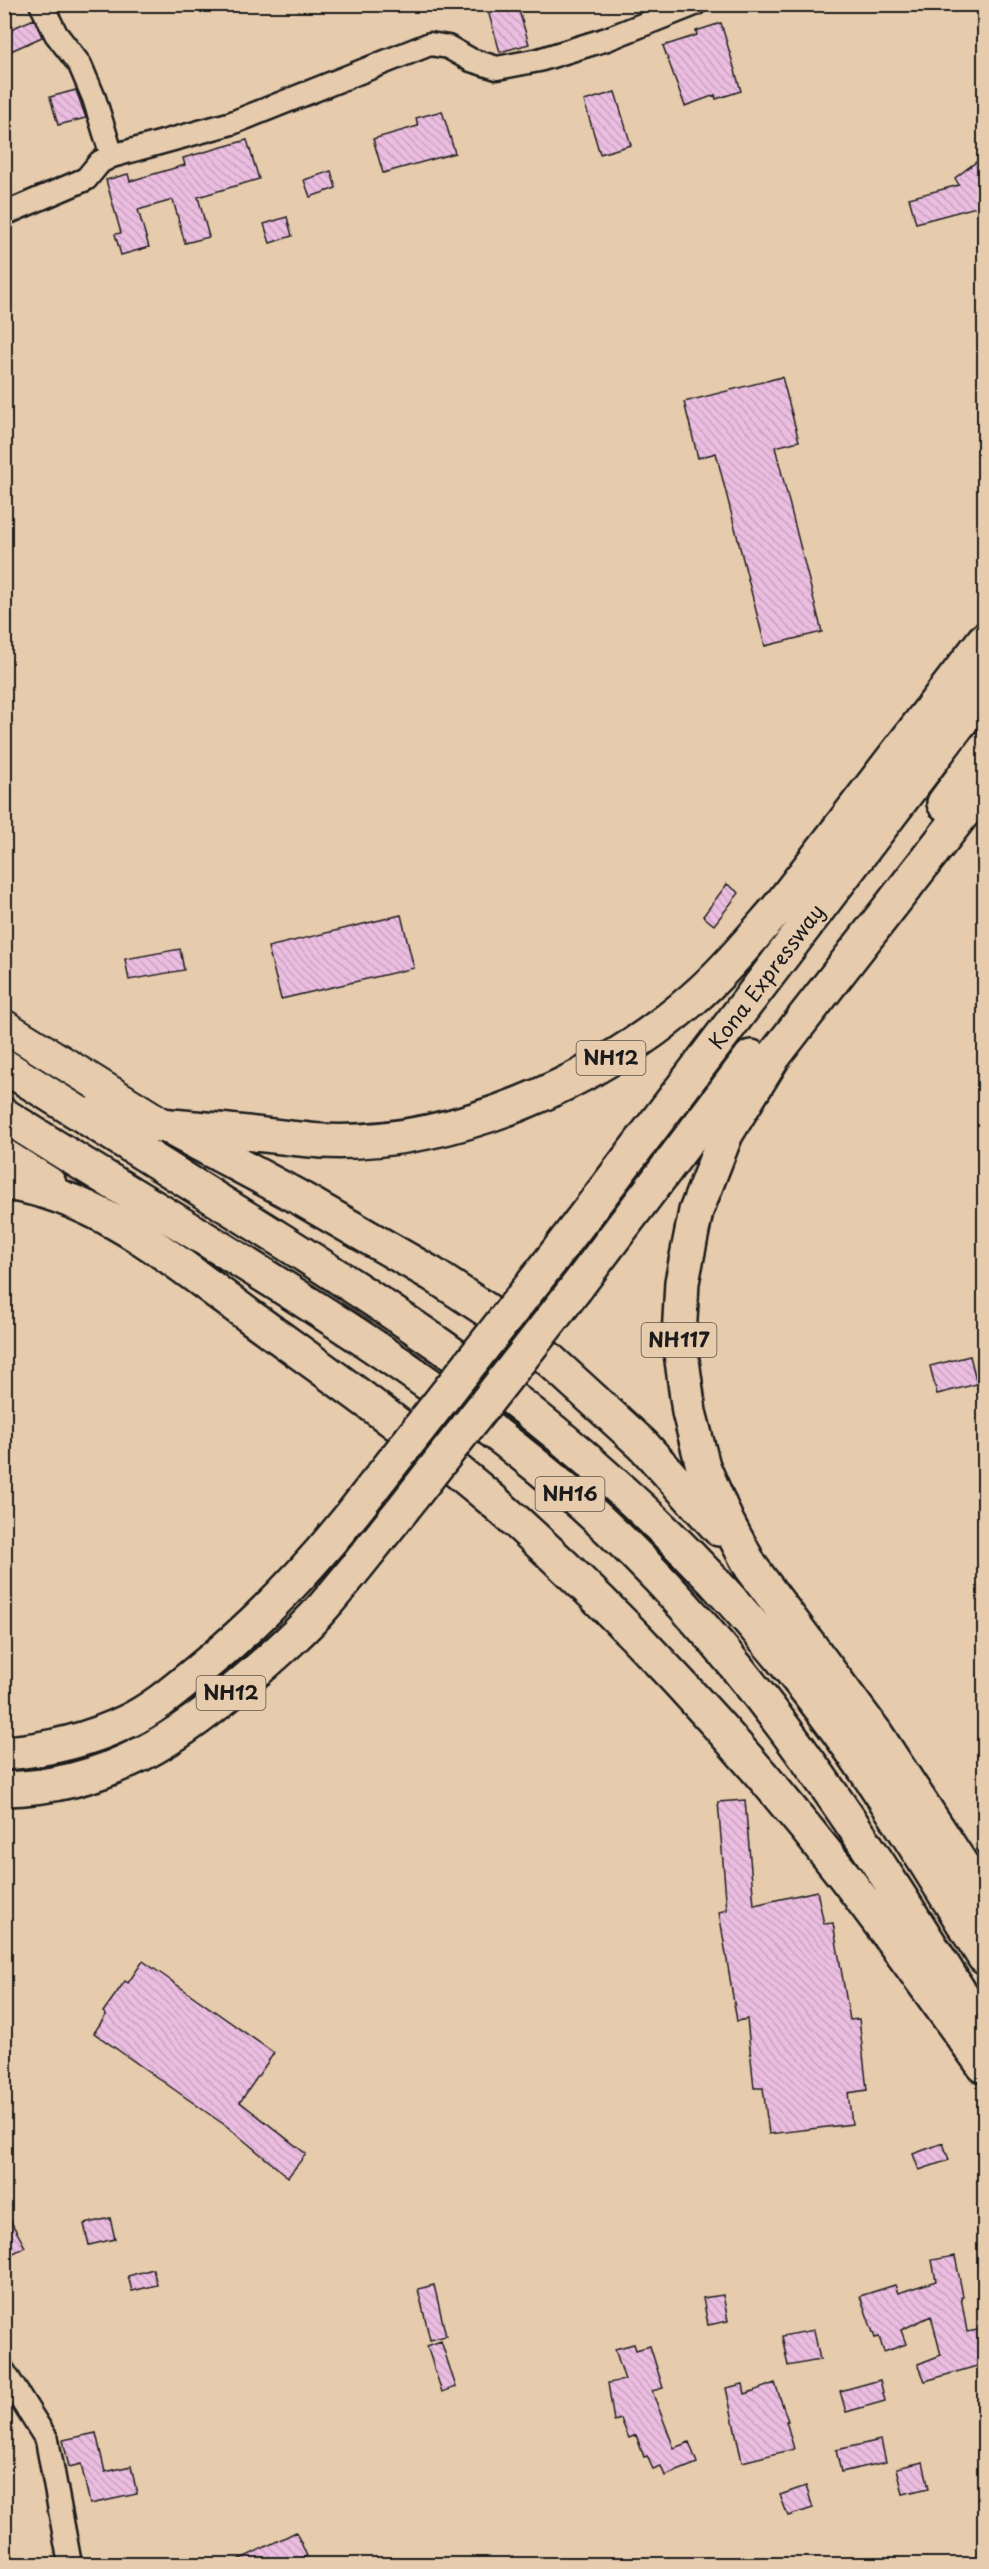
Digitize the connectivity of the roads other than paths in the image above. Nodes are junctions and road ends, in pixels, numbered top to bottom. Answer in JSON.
{"nodes":[{"id":1,"x":41,"y":4,"type":"edge"},
{"id":2,"x":695,"y":4,"type":"edge"},
{"id":3,"x":112,"y":156,"type":"junction"},
{"id":4,"x":4,"y":214,"type":"edge"},
{"id":5,"x":984,"y":639,"type":"edge"},
{"id":6,"x":984,"y":691,"type":"edge"},
{"id":7,"x":984,"y":749,"type":"edge"},
{"id":8,"x":984,"y":786,"type":"edge"},
{"id":9,"x":4,"y":1026,"type":"edge"},
{"id":10,"x":4,"y":1066,"type":"edge"},
{"id":11,"x":66,"y":1105,"type":"junction"},
{"id":12,"x":4,"y":1115,"type":"edge"},
{"id":13,"x":165,"y":1126,"type":"junction"},
{"id":14,"x":4,"y":1156,"type":"edge"},
{"id":15,"x":4,"y":1183,"type":"edge"},
{"id":16,"x":84,"y":1205,"type":"junction"},
{"id":17,"x":751,"y":1567,"type":"junction"},
{"id":18,"x":4,"y":1753,"type":"edge"},
{"id":19,"x":4,"y":1790,"type":"edge"},
{"id":20,"x":984,"y":1899,"type":"edge"},
{"id":21,"x":984,"y":1957,"type":"edge"},
{"id":22,"x":984,"y":2032,"type":"edge"},
{"id":23,"x":984,"y":2066,"type":"edge"},
{"id":24,"x":4,"y":2372,"type":"edge"},
{"id":25,"x":70,"y":2565,"type":"edge"}],
"edges":[{"from":1,"to":3,"type":"street"},
{"from":2,"to":3,"type":"street"},
{"from":3,"to":4,"type":"street"},
{"from":5,"to":13,"type":"highway","number":"NH12"},
{"from":6,"to":18,"type":"highway","name":"Kona Expressway","bridge":true},
{"from":7,"to":19,"type":"highway","name":"Kona Expressway","number":"NH12","bridge":true},
{"from":8,"to":17,"type":"highway","number":"NH117"},
{"from":9,"to":13,"type":"street"},
{"from":10,"to":11,"type":"highway","number":"NH12"},
{"from":11,"to":13,"type":"highway","number":"NH12"},
{"from":11,"to":21,"type":"highway","number":"NH16"},
{"from":12,"to":22,"type":"highway","number":"NH16"},
{"from":13,"to":17,"type":"highway"},
{"from":14,"to":16,"type":"highway"},
{"from":15,"to":16,"type":"highway"},
{"from":16,"to":23,"type":"highway"},
{"from":17,"to":20,"type":"highway","number":"NH117"},
{"from":24,"to":25,"type":"street"}]}
